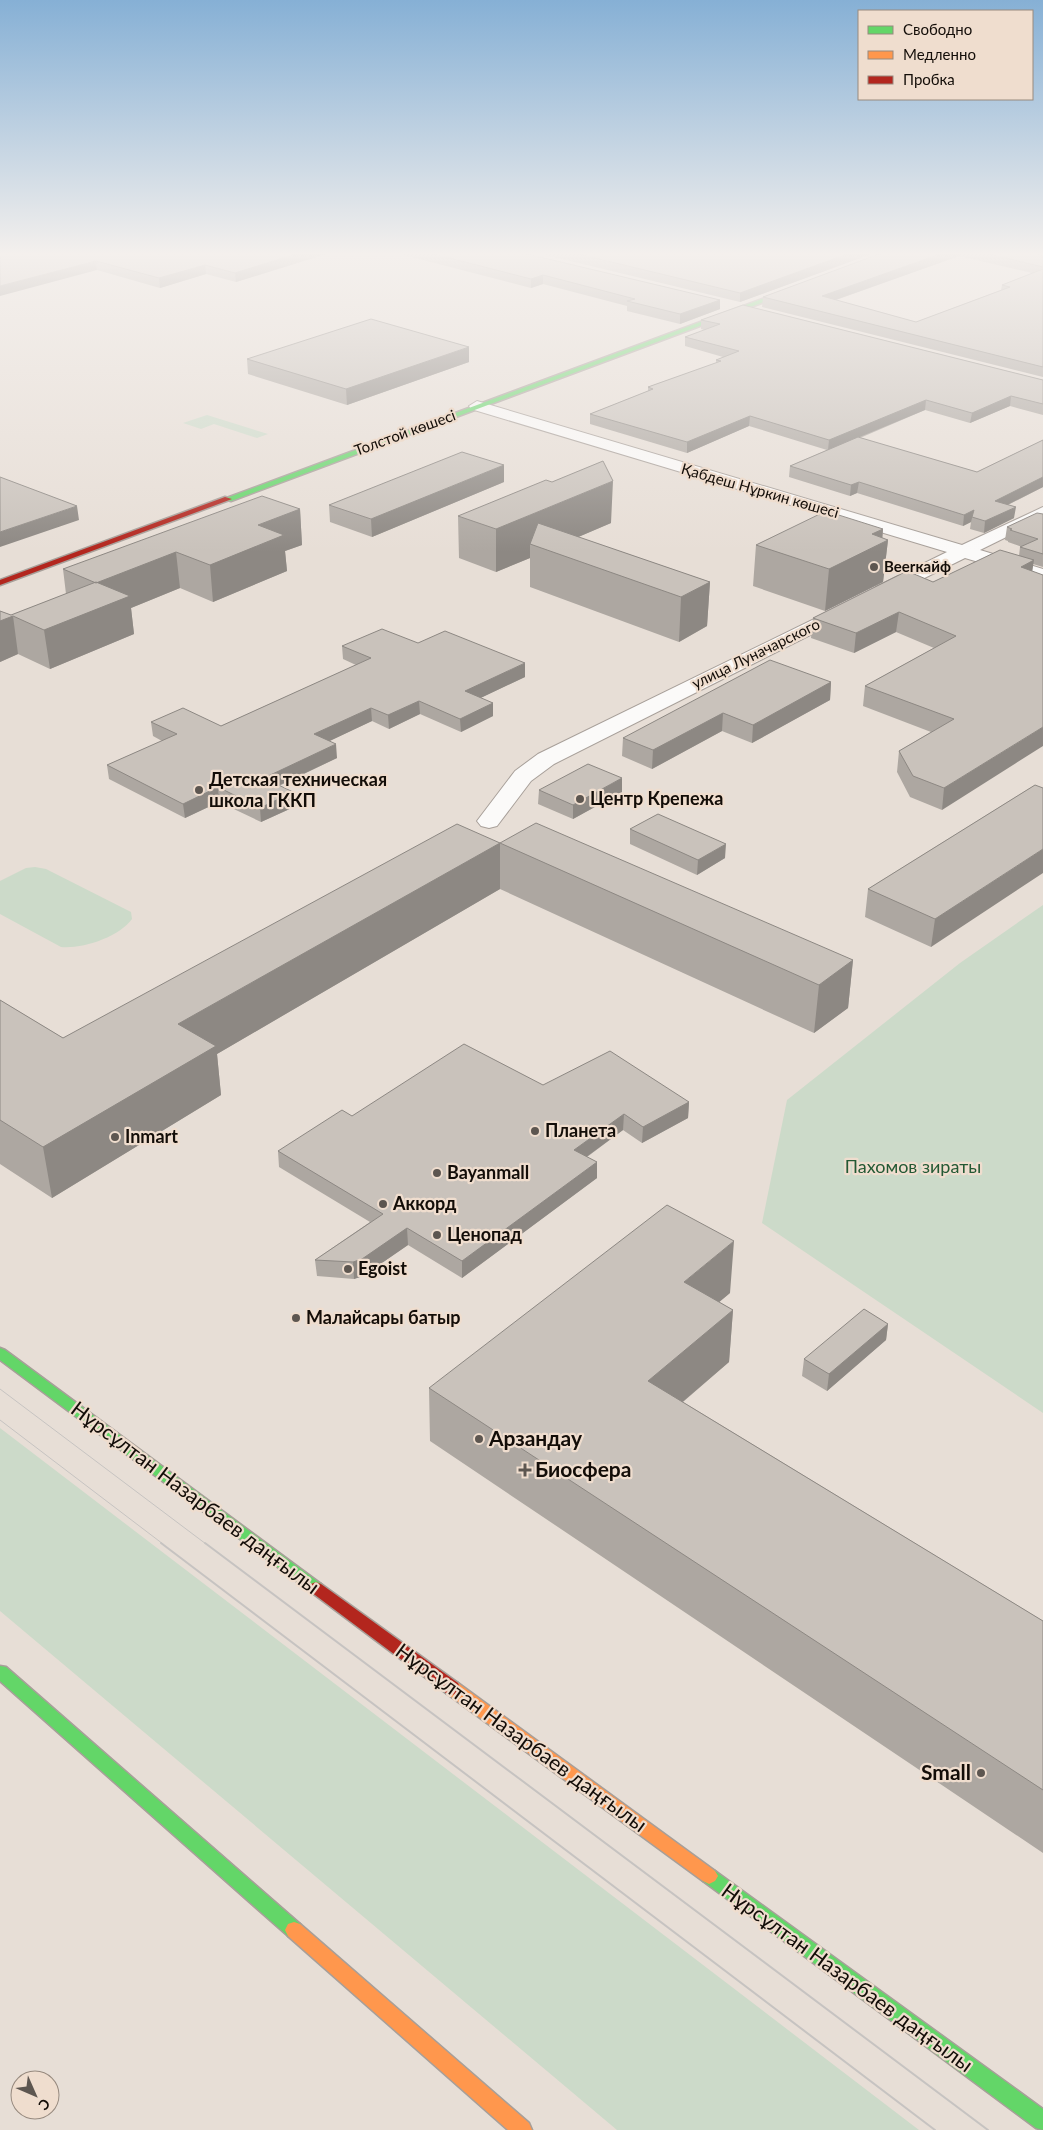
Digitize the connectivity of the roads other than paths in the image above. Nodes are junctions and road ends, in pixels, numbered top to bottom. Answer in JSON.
{"nodes":[{"id":1,"x":621,"y":352,"type":"edge"},
{"id":2,"x":477,"y":406,"type":"junction"},
{"id":3,"x":1043,"y":512,"type":"edge"},
{"id":4,"x":966,"y":551,"type":"junction"},
{"id":5,"x":1043,"y":575,"type":"edge"},
{"id":6,"x":0,"y":583,"type":"edge"},
{"id":7,"x":489,"y":821,"type":"dead end"},
{"id":8,"x":0,"y":1353,"type":"edge"},
{"id":9,"x":0,"y":1672,"type":"edge"},
{"id":10,"x":1043,"y":2122,"type":"edge"},
{"id":11,"x":522,"y":2130,"type":"edge"}],
"edges":[{"from":1,"to":2,"type":"main road","name":"Толстой көшесі"},
{"from":2,"to":4,"type":"street","name":"Қабдеш Нұркин көшесі"},
{"from":2,"to":6,"type":"main road","name":"Толстой көшесі"},
{"from":3,"to":4,"type":"street","name":"улица Луначарского"},
{"from":4,"to":5,"type":"street","name":"Қабдеш Нұркин көшесі"},
{"from":4,"to":7,"type":"street","name":"улица Луначарского"},
{"from":8,"to":10,"type":"main road","name":"Нұрсұлтан Назарбаев даңғылы"},
{"from":9,"to":11,"type":"main road"}]}
